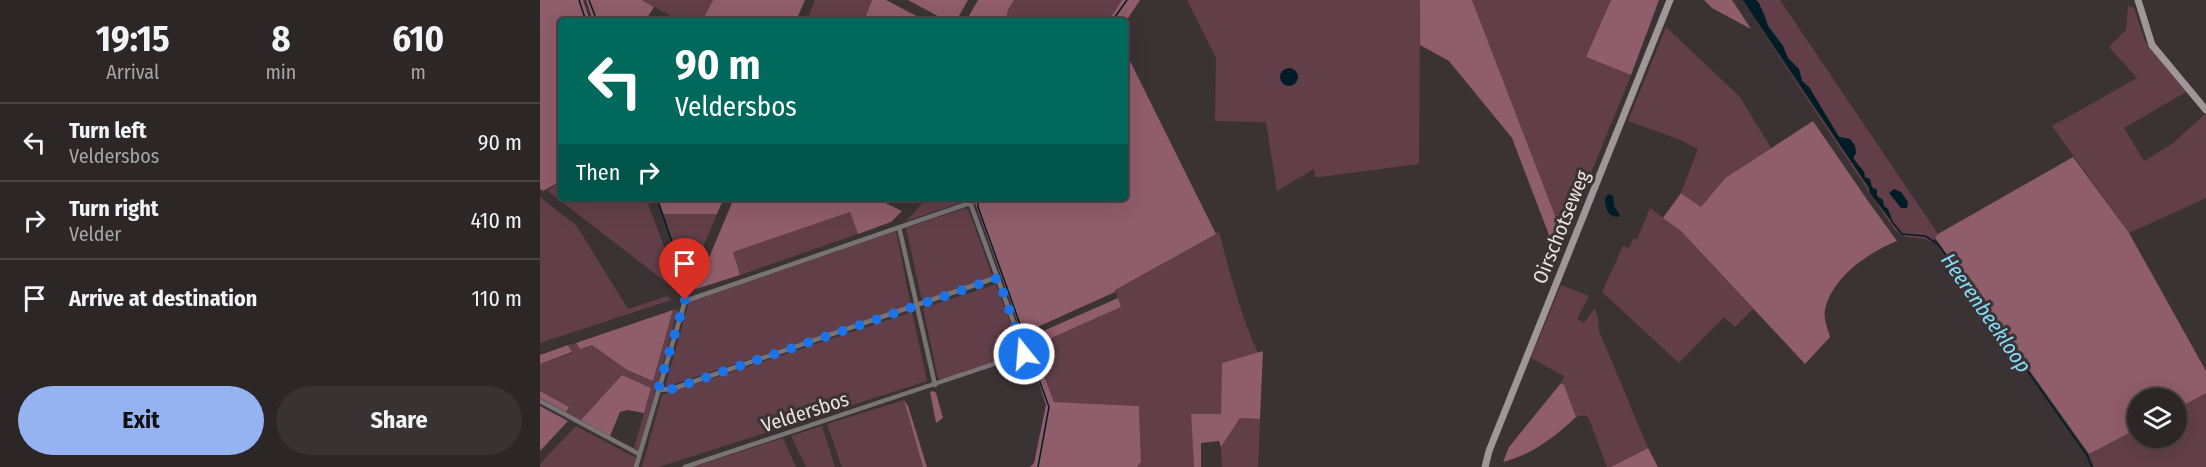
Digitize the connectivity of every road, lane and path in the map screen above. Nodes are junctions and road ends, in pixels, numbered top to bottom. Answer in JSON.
{"nodes":[{"id":1,"x":1670,"y":0,"type":"edge"},
{"id":2,"x":2138,"y":0,"type":"edge"},
{"id":3,"x":2206,"y":110,"type":"edge"},
{"id":4,"x":900,"y":227,"type":"junction"},
{"id":5,"x":998,"y":278,"type":"junction"},
{"id":6,"x":917,"y":306,"type":"junction"},
{"id":7,"x":935,"y":385,"type":"junction"},
{"id":8,"x":658,"y":390,"type":"junction"},
{"id":9,"x":540,"y":400,"type":"edge"},
{"id":10,"x":639,"y":454,"type":"junction"},
{"id":11,"x":636,"y":467,"type":"edge"},
{"id":12,"x":685,"y":467,"type":"edge"},
{"id":13,"x":1485,"y":467,"type":"edge"}],
"edges":[{"from":1,"to":13,"type":"street","name":"Oirschotseweg"},
{"from":2,"to":3,"type":"street"},
{"from":4,"to":5,"type":"street","name":"Veldersbos"},
{"from":4,"to":6,"type":"street"},
{"from":4,"to":8,"type":"street","name":"Veldersbos"},
{"from":5,"to":6,"type":"street"},
{"from":5,"to":7,"type":"street","name":"Veldersbos"},
{"from":6,"to":7,"type":"street"},
{"from":6,"to":8,"type":"street"},
{"from":7,"to":12,"type":"street","name":"Veldersbos"},
{"from":8,"to":10,"type":"street"},
{"from":9,"to":10,"type":"street"},
{"from":10,"to":11,"type":"street"}]}
